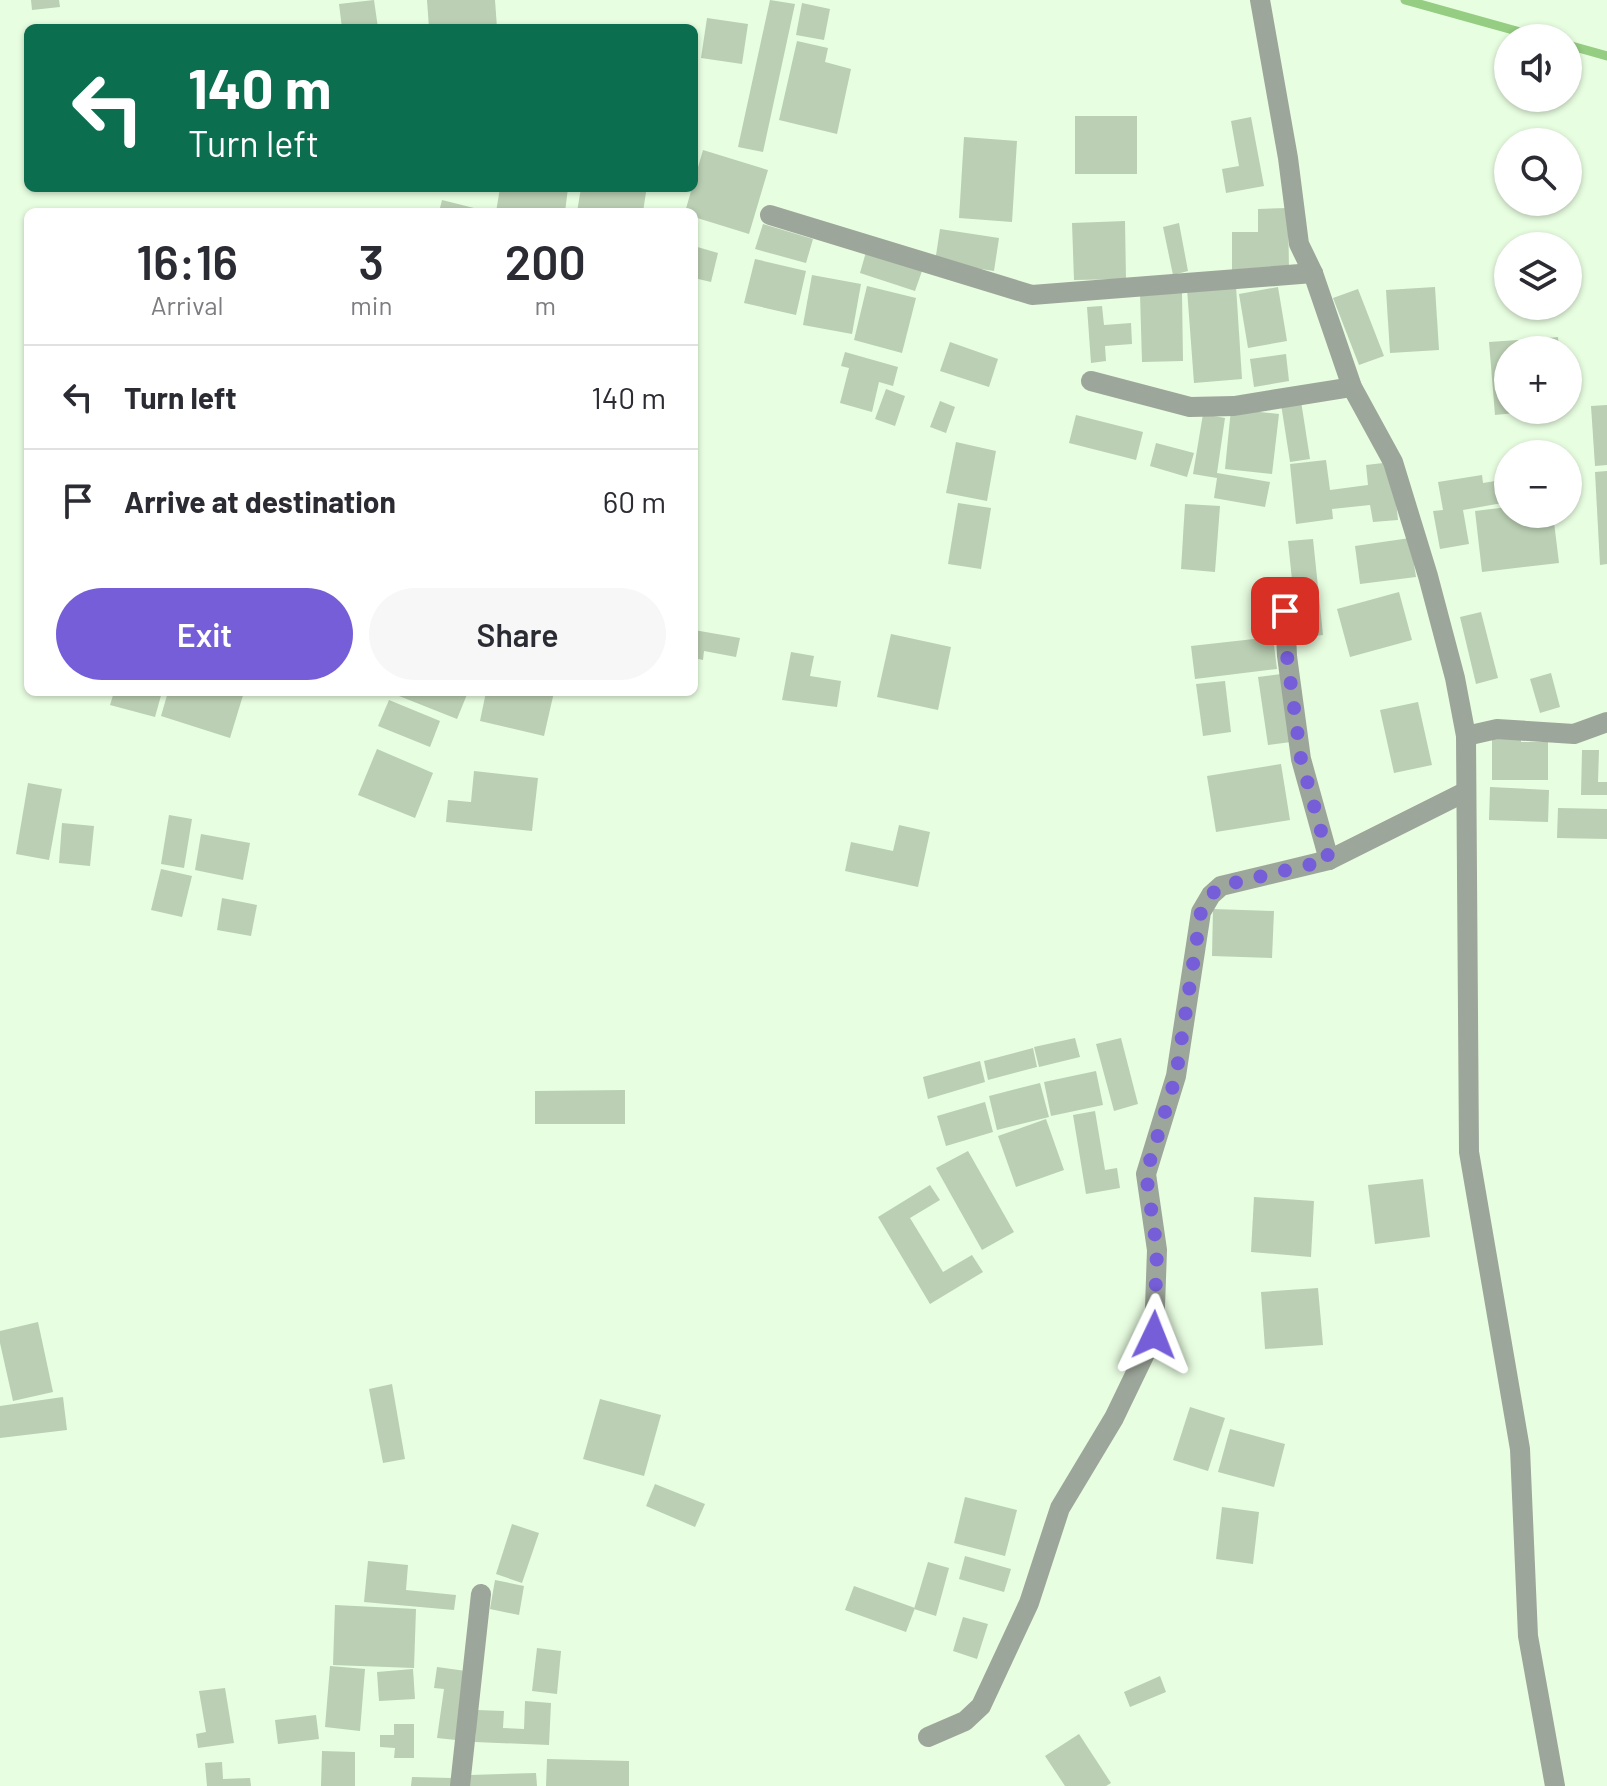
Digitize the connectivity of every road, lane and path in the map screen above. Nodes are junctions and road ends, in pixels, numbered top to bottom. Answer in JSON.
{"nodes":[{"id":1,"x":1260,"y":0,"type":"edge"},
{"id":2,"x":770,"y":215,"type":"dead end"},
{"id":3,"x":1313,"y":273,"type":"junction"},
{"id":4,"x":1091,"y":381,"type":"dead end"},
{"id":5,"x":1352,"y":387,"type":"junction"},
{"id":6,"x":1284,"y":589,"type":"dead end"},
{"id":7,"x":1607,"y":722,"type":"edge"},
{"id":8,"x":1466,"y":736,"type":"junction"},
{"id":9,"x":1465,"y":792,"type":"junction"},
{"id":10,"x":1329,"y":860,"type":"junction"},
{"id":11,"x":481,"y":1594,"type":"dead end"},
{"id":12,"x":928,"y":1737,"type":"dead end"},
{"id":13,"x":460,"y":1786,"type":"edge"},
{"id":14,"x":1555,"y":1786,"type":"edge"}],
"edges":[{"from":1,"to":3,"type":"street"},
{"from":2,"to":3,"type":"street"},
{"from":3,"to":5,"type":"street"},
{"from":4,"to":5,"type":"street"},
{"from":5,"to":8,"type":"street"},
{"from":6,"to":10,"type":"street"},
{"from":7,"to":8,"type":"street"},
{"from":8,"to":9,"type":"street"},
{"from":9,"to":10,"type":"street"},
{"from":9,"to":14,"type":"street"},
{"from":10,"to":12,"type":"street"},
{"from":11,"to":13,"type":"street"}]}
